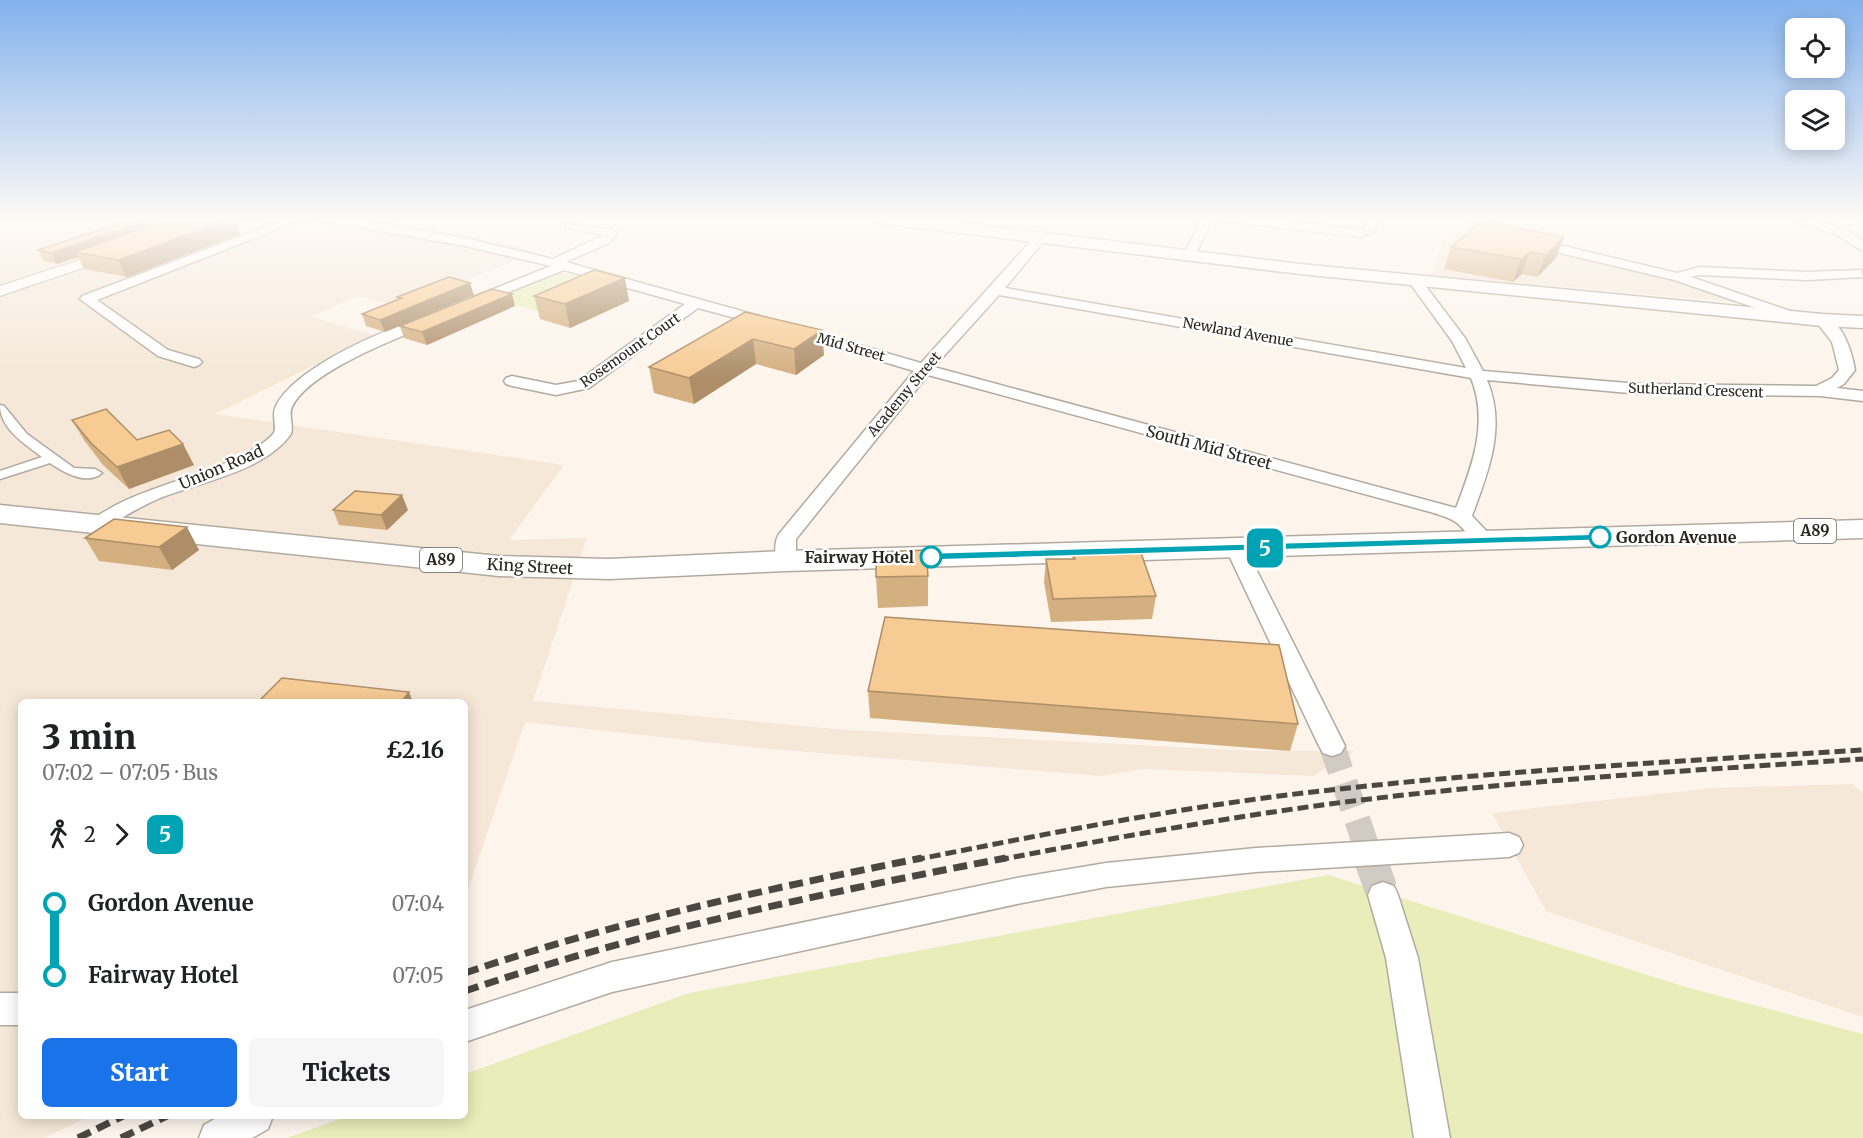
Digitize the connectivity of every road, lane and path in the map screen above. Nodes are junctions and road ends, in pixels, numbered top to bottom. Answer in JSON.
{"nodes":[{"id":1,"x":59,"y":271,"type":"edge"},
{"id":2,"x":162,"y":271,"type":"edge"},
{"id":3,"x":544,"y":271,"type":"edge"},
{"id":4,"x":581,"y":271,"type":"edge"},
{"id":5,"x":1012,"y":271,"type":"edge"},
{"id":6,"x":1336,"y":271,"type":"edge"},
{"id":7,"x":1651,"y":271,"type":"edge"},
{"id":8,"x":1700,"y":271,"type":"edge"},
{"id":9,"x":1702,"y":271,"type":"edge"},
{"id":10,"x":1862,"y":273,"type":"edge"},
{"id":11,"x":1678,"y":277,"type":"junction"},
{"id":12,"x":1413,"y":279,"type":"junction"},
{"id":13,"x":996,"y":290,"type":"junction"},
{"id":14,"x":0,"y":291,"type":"edge"},
{"id":15,"x":697,"y":302,"type":"junction"},
{"id":16,"x":458,"y":308,"type":"edge"},
{"id":17,"x":1788,"y":315,"type":"junction"},
{"id":18,"x":437,"y":317,"type":"edge"},
{"id":19,"x":1822,"y":320,"type":"junction"},
{"id":20,"x":1863,"y":322,"type":"edge"},
{"id":21,"x":194,"y":362,"type":"dead end"},
{"id":22,"x":924,"y":369,"type":"junction"},
{"id":23,"x":1479,"y":375,"type":"junction"},
{"id":24,"x":524,"y":381,"type":"dead end"},
{"id":25,"x":1820,"y":391,"type":"junction"},
{"id":26,"x":1863,"y":396,"type":"edge"},
{"id":27,"x":0,"y":409,"type":"edge"},
{"id":28,"x":53,"y":458,"type":"junction"},
{"id":29,"x":95,"y":473,"type":"dead end"},
{"id":30,"x":0,"y":475,"type":"edge"},
{"id":31,"x":0,"y":514,"type":"edge"},
{"id":32,"x":1462,"y":517,"type":"junction"},
{"id":33,"x":97,"y":525,"type":"junction"},
{"id":34,"x":1863,"y":529,"type":"edge"},
{"id":35,"x":1486,"y":541,"type":"junction"},
{"id":36,"x":1236,"y":549,"type":"junction"},
{"id":37,"x":786,"y":561,"type":"junction"},
{"id":38,"x":1332,"y":746,"type":"tunnel mouth"},
{"id":39,"x":1509,"y":845,"type":"dead end"},
{"id":40,"x":1383,"y":896,"type":"tunnel mouth"},
{"id":41,"x":0,"y":1009,"type":"edge"},
{"id":42,"x":18,"y":1009,"type":"edge"},
{"id":43,"x":468,"y":1025,"type":"edge"},
{"id":44,"x":250,"y":1119,"type":"edge"},
{"id":45,"x":218,"y":1138,"type":"edge"},
{"id":46,"x":1432,"y":1138,"type":"edge"}],
"edges":[{"from":1,"to":14,"type":"street"},
{"from":2,"to":21,"type":"street"},
{"from":3,"to":16,"type":"street"},
{"from":4,"to":15,"type":"street","name":"Mid Street"},
{"from":5,"to":13,"type":"street","name":"Academy Street"},
{"from":6,"to":12,"type":"main road"},
{"from":7,"to":11,"type":"street"},
{"from":8,"to":11,"type":"street"},
{"from":9,"to":10,"type":"street"},
{"from":11,"to":17,"type":"street"},
{"from":12,"to":17,"type":"main road"},
{"from":12,"to":23,"type":"street"},
{"from":13,"to":22,"type":"street","name":"Academy Street"},
{"from":13,"to":23,"type":"street","name":"Newland Avenue"},
{"from":15,"to":22,"type":"street","name":"Mid Street"},
{"from":15,"to":24,"type":"street","name":"Rosemount Court"},
{"from":17,"to":19,"type":"main road"},
{"from":18,"to":33,"type":"street","name":"Union Road"},
{"from":19,"to":20,"type":"main road"},
{"from":19,"to":25,"type":"street"},
{"from":22,"to":32,"type":"street","name":"South Mid Street"},
{"from":22,"to":37,"type":"street","name":"Academy Street"},
{"from":23,"to":25,"type":"street","name":"Sutherland Crescent"},
{"from":23,"to":32,"type":"street"},
{"from":25,"to":26,"type":"street","name":"Sutherland Crescent"},
{"from":27,"to":28,"type":"street"},
{"from":28,"to":29,"type":"street"},
{"from":28,"to":30,"type":"street"},
{"from":31,"to":33,"type":"main road","number":"A89"},
{"from":32,"to":35,"type":"street","name":"South Mid Street"},
{"from":33,"to":37,"type":"main road","name":"King Street","number":"A89"},
{"from":34,"to":35,"type":"main road","number":"A89"},
{"from":35,"to":36,"type":"main road","number":"A89"},
{"from":36,"to":37,"type":"main road","number":"A89"},
{"from":36,"to":38,"type":"street"},
{"from":39,"to":43,"type":"street"},
{"from":40,"to":46,"type":"street"},
{"from":41,"to":42,"type":"street"},
{"from":44,"to":45,"type":"street"}]}
